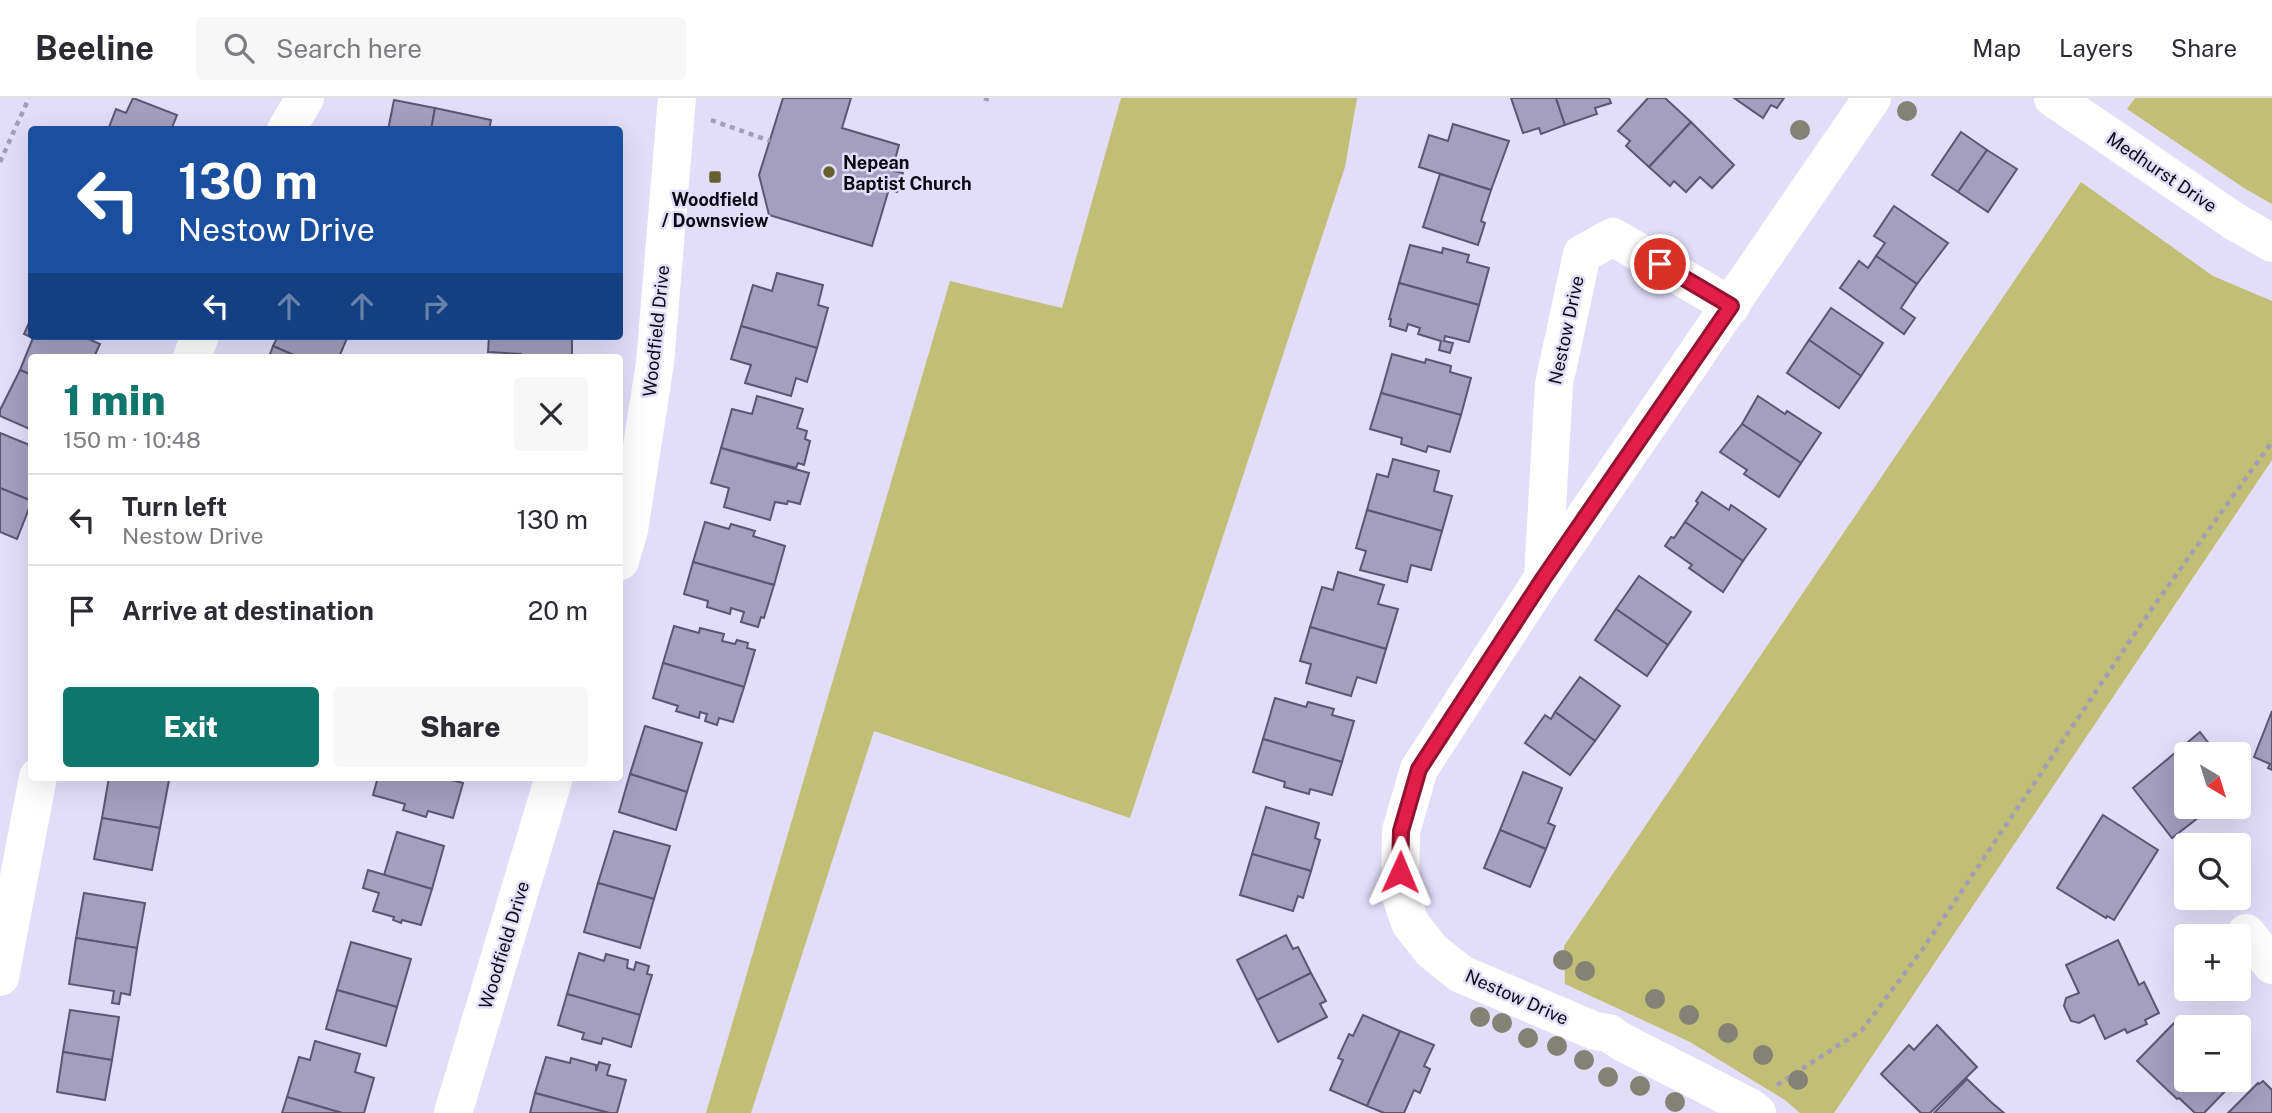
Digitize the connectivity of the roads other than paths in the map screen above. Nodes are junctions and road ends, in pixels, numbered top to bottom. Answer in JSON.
{"nodes":[{"id":1,"x":305,"y":98,"type":"edge"},
{"id":2,"x":1872,"y":98,"type":"edge"},
{"id":3,"x":2053,"y":98,"type":"edge"},
{"id":4,"x":676,"y":103,"type":"edge"},
{"id":5,"x":288,"y":126,"type":"edge"},
{"id":6,"x":2272,"y":243,"type":"edge"},
{"id":7,"x":1731,"y":306,"type":"junction"},
{"id":8,"x":623,"y":551,"type":"edge"},
{"id":9,"x":1543,"y":579,"type":"junction"},
{"id":10,"x":37,"y":781,"type":"edge"},
{"id":11,"x":553,"y":781,"type":"edge"},
{"id":12,"x":2251,"y":939,"type":"edge"},
{"id":13,"x":2272,"y":965,"type":"edge"},
{"id":14,"x":0,"y":977,"type":"edge"},
{"id":15,"x":1753,"y":1110,"type":"edge"},
{"id":16,"x":453,"y":1113,"type":"edge"}],
"edges":[{"from":1,"to":5,"type":"street"},
{"from":2,"to":7,"type":"street","name":"Nestow Drive"},
{"from":3,"to":6,"type":"street","name":"Medhurst Drive"},
{"from":4,"to":8,"type":"street","name":"Woodfield Drive"},
{"from":7,"to":9,"type":"street","name":"Nestow Drive"},
{"from":7,"to":9,"type":"street","name":"Nestow Drive"},
{"from":9,"to":15,"type":"street","name":"Nestow Drive"},
{"from":10,"to":14,"type":"street"},
{"from":11,"to":16,"type":"street","name":"Woodfield Drive"},
{"from":12,"to":13,"type":"street"}]}
